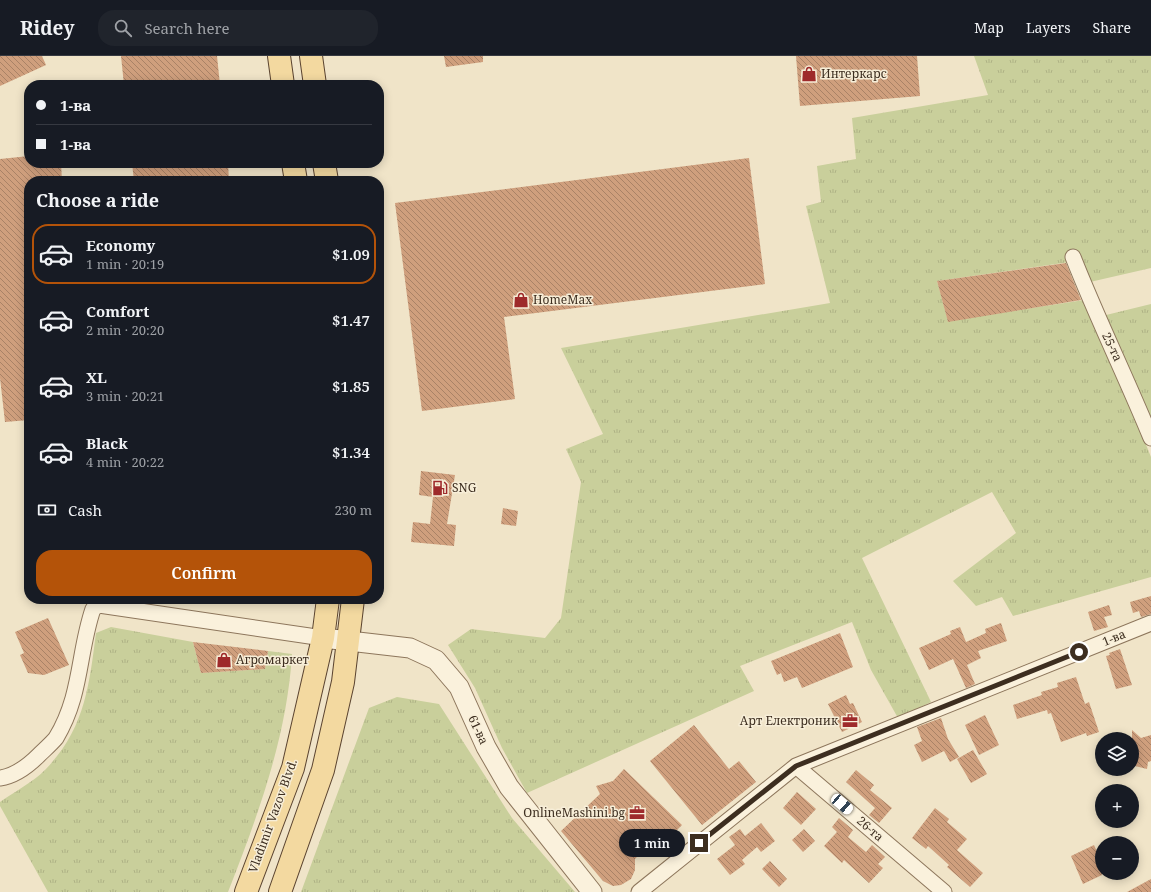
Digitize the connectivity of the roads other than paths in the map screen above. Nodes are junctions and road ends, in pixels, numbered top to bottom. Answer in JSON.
{"nodes":[{"id":1,"x":279,"y":56,"type":"edge"},
{"id":2,"x":311,"y":56,"type":"edge"},
{"id":3,"x":282,"y":80,"type":"edge"},
{"id":4,"x":313,"y":80,"type":"edge"},
{"id":5,"x":1073,"y":257,"type":"dead end"},
{"id":6,"x":1151,"y":438,"type":"edge"},
{"id":7,"x":327,"y":604,"type":"edge"},
{"id":8,"x":353,"y":604,"type":"edge"},
{"id":9,"x":1151,"y":623,"type":"edge"},
{"id":10,"x":323,"y":638,"type":"junction"},
{"id":11,"x":348,"y":641,"type":"junction"},
{"id":12,"x":796,"y":766,"type":"junction"},
{"id":13,"x":0,"y":778,"type":"edge"},
{"id":14,"x":246,"y":892,"type":"edge"},
{"id":15,"x":280,"y":892,"type":"edge"},
{"id":16,"x":592,"y":892,"type":"edge"},
{"id":17,"x":639,"y":892,"type":"edge"},
{"id":18,"x":944,"y":892,"type":"edge"}],
"edges":[{"from":1,"to":3,"type":"main road"},
{"from":2,"to":4,"type":"main road"},
{"from":5,"to":6,"type":"street","name":"25-та"},
{"from":7,"to":10,"type":"main road","name":"Vladimir Vazov Blvd."},
{"from":8,"to":11,"type":"main road"},
{"from":9,"to":12,"type":"street","name":"1-ва"},
{"from":10,"to":11,"type":"street","name":"61-ва"},
{"from":10,"to":13,"type":"street"},
{"from":10,"to":14,"type":"main road","name":"Vladimir Vazov Blvd."},
{"from":11,"to":15,"type":"main road"},
{"from":11,"to":16,"type":"street","name":"61-ва"},
{"from":12,"to":17,"type":"street","name":"1-ва"},
{"from":12,"to":18,"type":"street","name":"26-та"}]}
